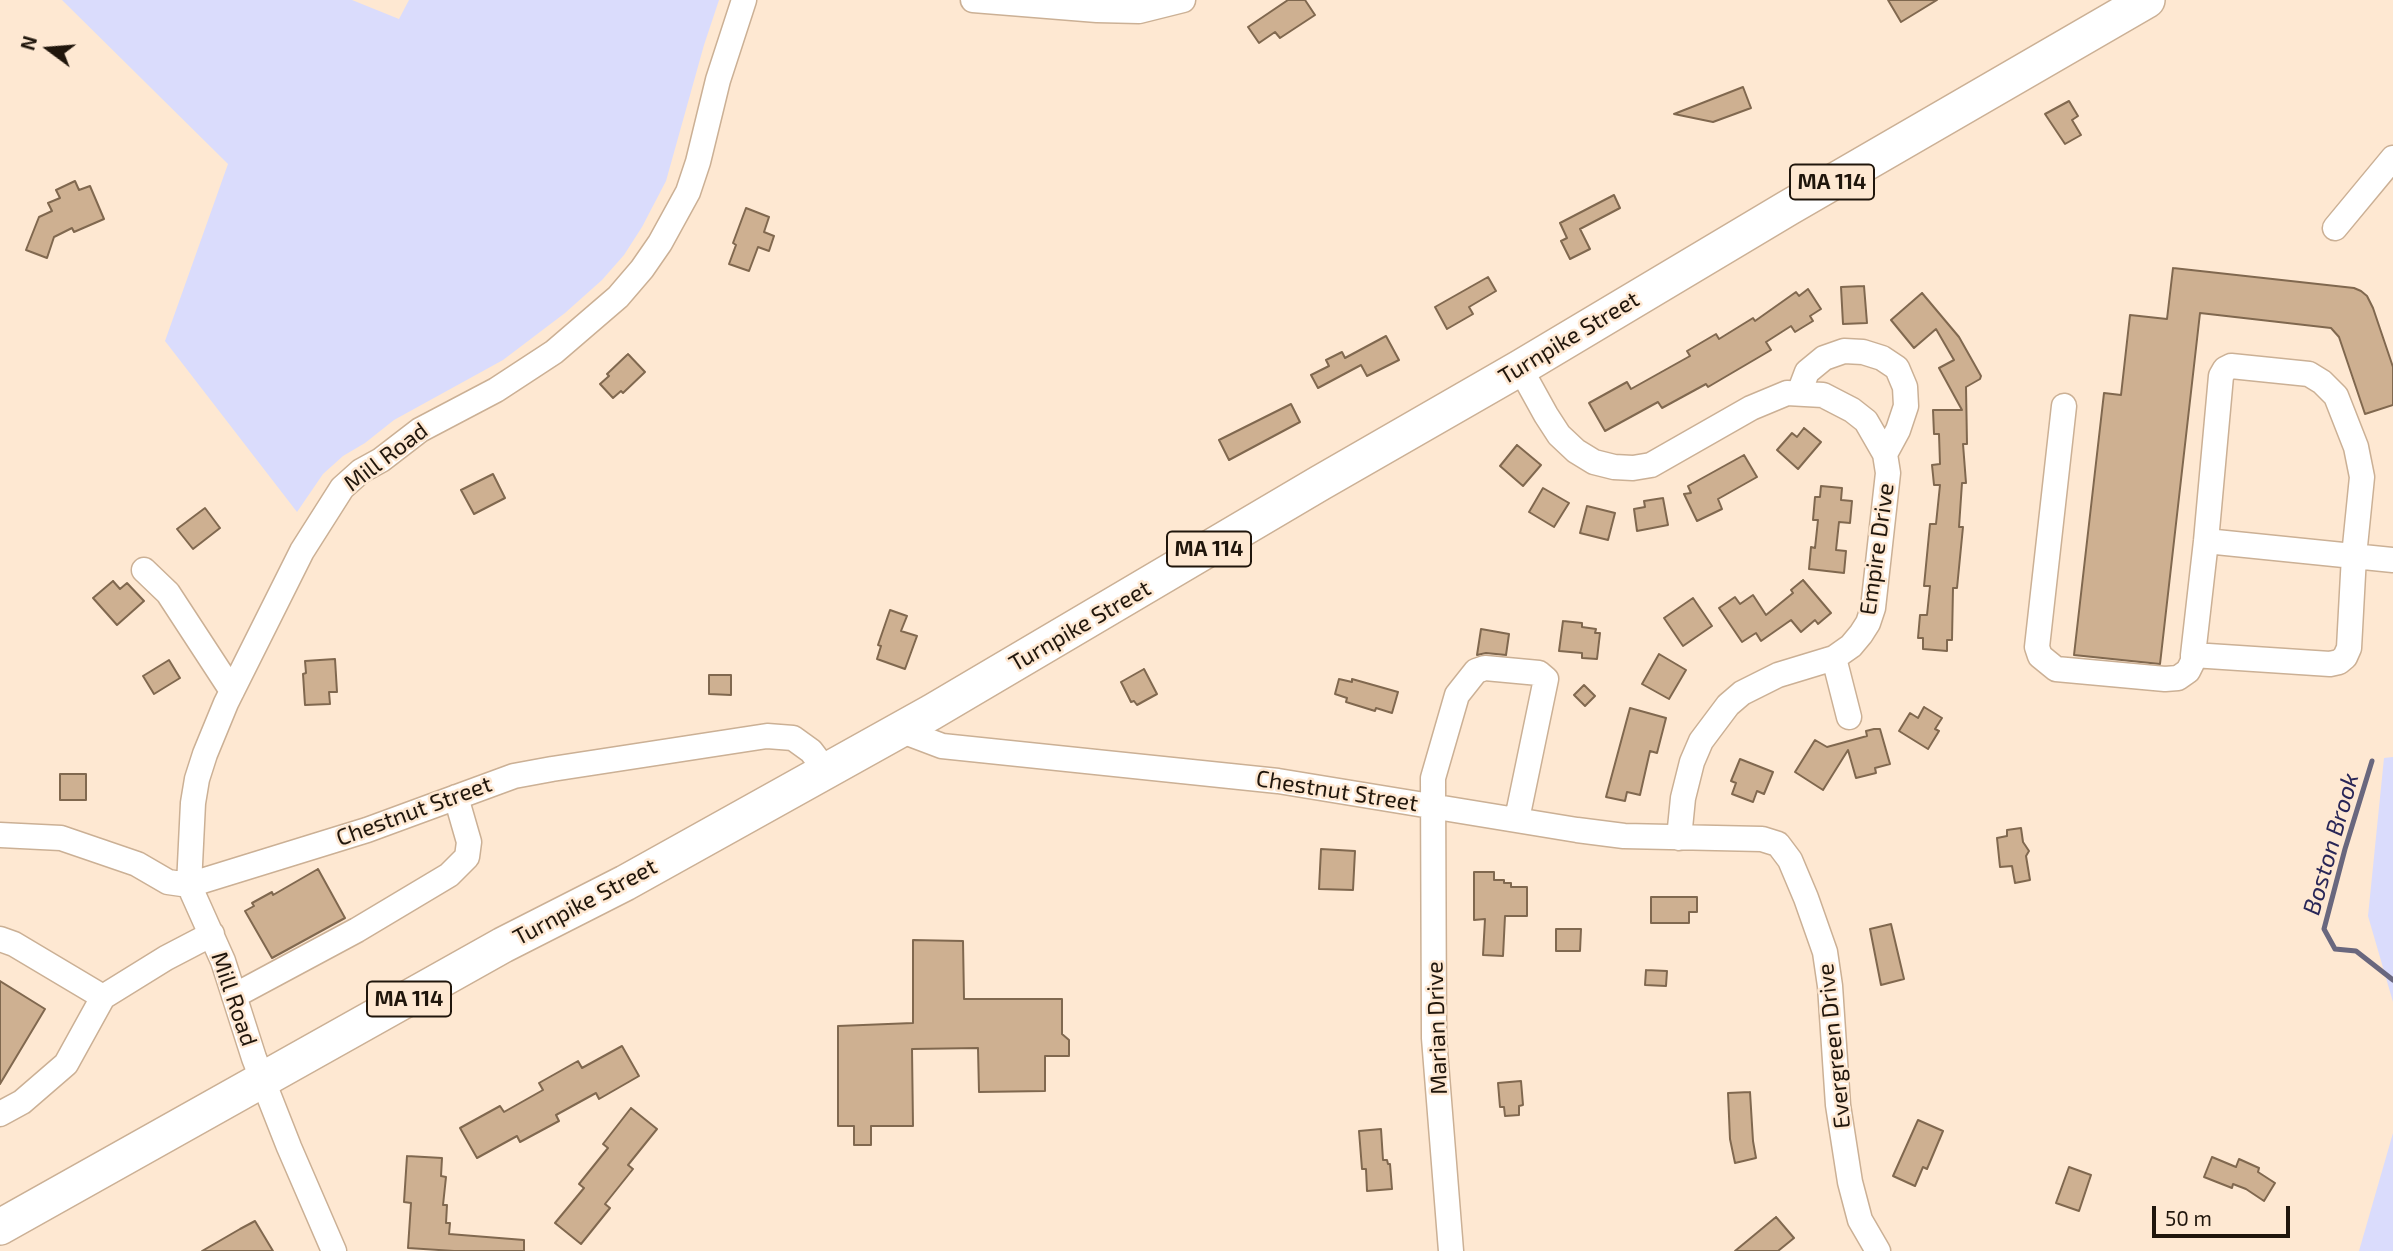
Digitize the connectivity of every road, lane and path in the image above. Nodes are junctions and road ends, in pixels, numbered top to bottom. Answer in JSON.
{"nodes":[{"id":1,"x":744,"y":0,"type":"edge"},
{"id":2,"x":973,"y":0,"type":"edge"},
{"id":3,"x":1184,"y":0,"type":"edge"},
{"id":4,"x":2147,"y":0,"type":"edge"},
{"id":5,"x":2393,"y":158,"type":"edge"},
{"id":6,"x":2335,"y":228,"type":"dead end"},
{"id":7,"x":1520,"y":368,"type":"junction"},
{"id":8,"x":1799,"y":393,"type":"junction"},
{"id":9,"x":2064,"y":406,"type":"dead end"},
{"id":10,"x":1885,"y":454,"type":"junction"},
{"id":11,"x":2206,"y":541,"type":"junction"},
{"id":12,"x":2354,"y":556,"type":"junction"},
{"id":13,"x":2393,"y":560,"type":"edge"},
{"id":14,"x":144,"y":570,"type":"dead end"},
{"id":15,"x":2193,"y":655,"type":"junction"},
{"id":16,"x":1835,"y":658,"type":"junction"},
{"id":17,"x":232,"y":691,"type":"junction"},
{"id":18,"x":1849,"y":717,"type":"dead end"},
{"id":19,"x":897,"y":729,"type":"junction"},
{"id":20,"x":827,"y":772,"type":"junction"},
{"id":21,"x":456,"y":797,"type":"junction"},
{"id":22,"x":1434,"y":805,"type":"junction"},
{"id":23,"x":1517,"y":819,"type":"junction"},
{"id":24,"x":0,"y":835,"type":"edge"},
{"id":25,"x":1679,"y":838,"type":"junction"},
{"id":26,"x":1778,"y":844,"type":"joint"},
{"id":27,"x":189,"y":885,"type":"junction"},
{"id":28,"x":212,"y":934,"type":"junction"},
{"id":29,"x":0,"y":939,"type":"edge"},
{"id":30,"x":234,"y":996,"type":"junction"},
{"id":31,"x":103,"y":997,"type":"junction"},
{"id":32,"x":263,"y":1079,"type":"junction"},
{"id":33,"x":0,"y":1114,"type":"edge"},
{"id":34,"x":0,"y":1227,"type":"edge"},
{"id":35,"x":334,"y":1251,"type":"edge"},
{"id":36,"x":1451,"y":1251,"type":"edge"},
{"id":37,"x":1878,"y":1251,"type":"edge"}],
"edges":[{"from":1,"to":17,"type":"street","name":"Mill Road"},
{"from":2,"to":3,"type":"street"},
{"from":4,"to":7,"type":"highway","name":"Turnpike Street","number":"MA 114"},
{"from":5,"to":6,"type":"street"},
{"from":7,"to":8,"type":"street","name":"Empire Drive"},
{"from":7,"to":19,"type":"highway","name":"Turnpike Street","number":"MA 114"},
{"from":8,"to":10,"type":"street","name":"Empire Drive"},
{"from":8,"to":10,"type":"street"},
{"from":9,"to":15,"type":"street"},
{"from":10,"to":16,"type":"street","name":"Empire Drive"},
{"from":11,"to":12,"type":"street"},
{"from":11,"to":12,"type":"street"},
{"from":11,"to":15,"type":"street"},
{"from":12,"to":13,"type":"street"},
{"from":12,"to":15,"type":"street"},
{"from":14,"to":17,"type":"street"},
{"from":16,"to":18,"type":"street"},
{"from":16,"to":25,"type":"street","name":"Empire Drive"},
{"from":17,"to":27,"type":"street","name":"Mill Road"},
{"from":19,"to":20,"type":"highway","name":"Turnpike Street","number":"MA 114"},
{"from":19,"to":22,"type":"street","name":"Chestnut Street"},
{"from":20,"to":21,"type":"street","name":"Chestnut Street"},
{"from":20,"to":32,"type":"highway","name":"Turnpike Street","number":"MA 114"},
{"from":21,"to":27,"type":"street","name":"Chestnut Street"},
{"from":21,"to":30,"type":"street"},
{"from":22,"to":23,"type":"street","name":"Chestnut Street"},
{"from":22,"to":23,"type":"street","name":"Marian Drive"},
{"from":22,"to":36,"type":"street","name":"Marian Drive"},
{"from":23,"to":25,"type":"street","name":"Chestnut Street"},
{"from":24,"to":27,"type":"street"},
{"from":25,"to":26,"type":"street","name":"Chestnut Street"},
{"from":26,"to":37,"type":"street","name":"Evergreen Drive"},
{"from":27,"to":28,"type":"street","name":"Mill Road"},
{"from":28,"to":30,"type":"street","name":"Mill Road"},
{"from":28,"to":31,"type":"street"},
{"from":29,"to":31,"type":"street"},
{"from":30,"to":32,"type":"street","name":"Mill Road"},
{"from":31,"to":33,"type":"street"},
{"from":32,"to":34,"type":"highway","name":"Turnpike Street","number":"MA 114"},
{"from":32,"to":35,"type":"street","name":"Mill Road"}]}
